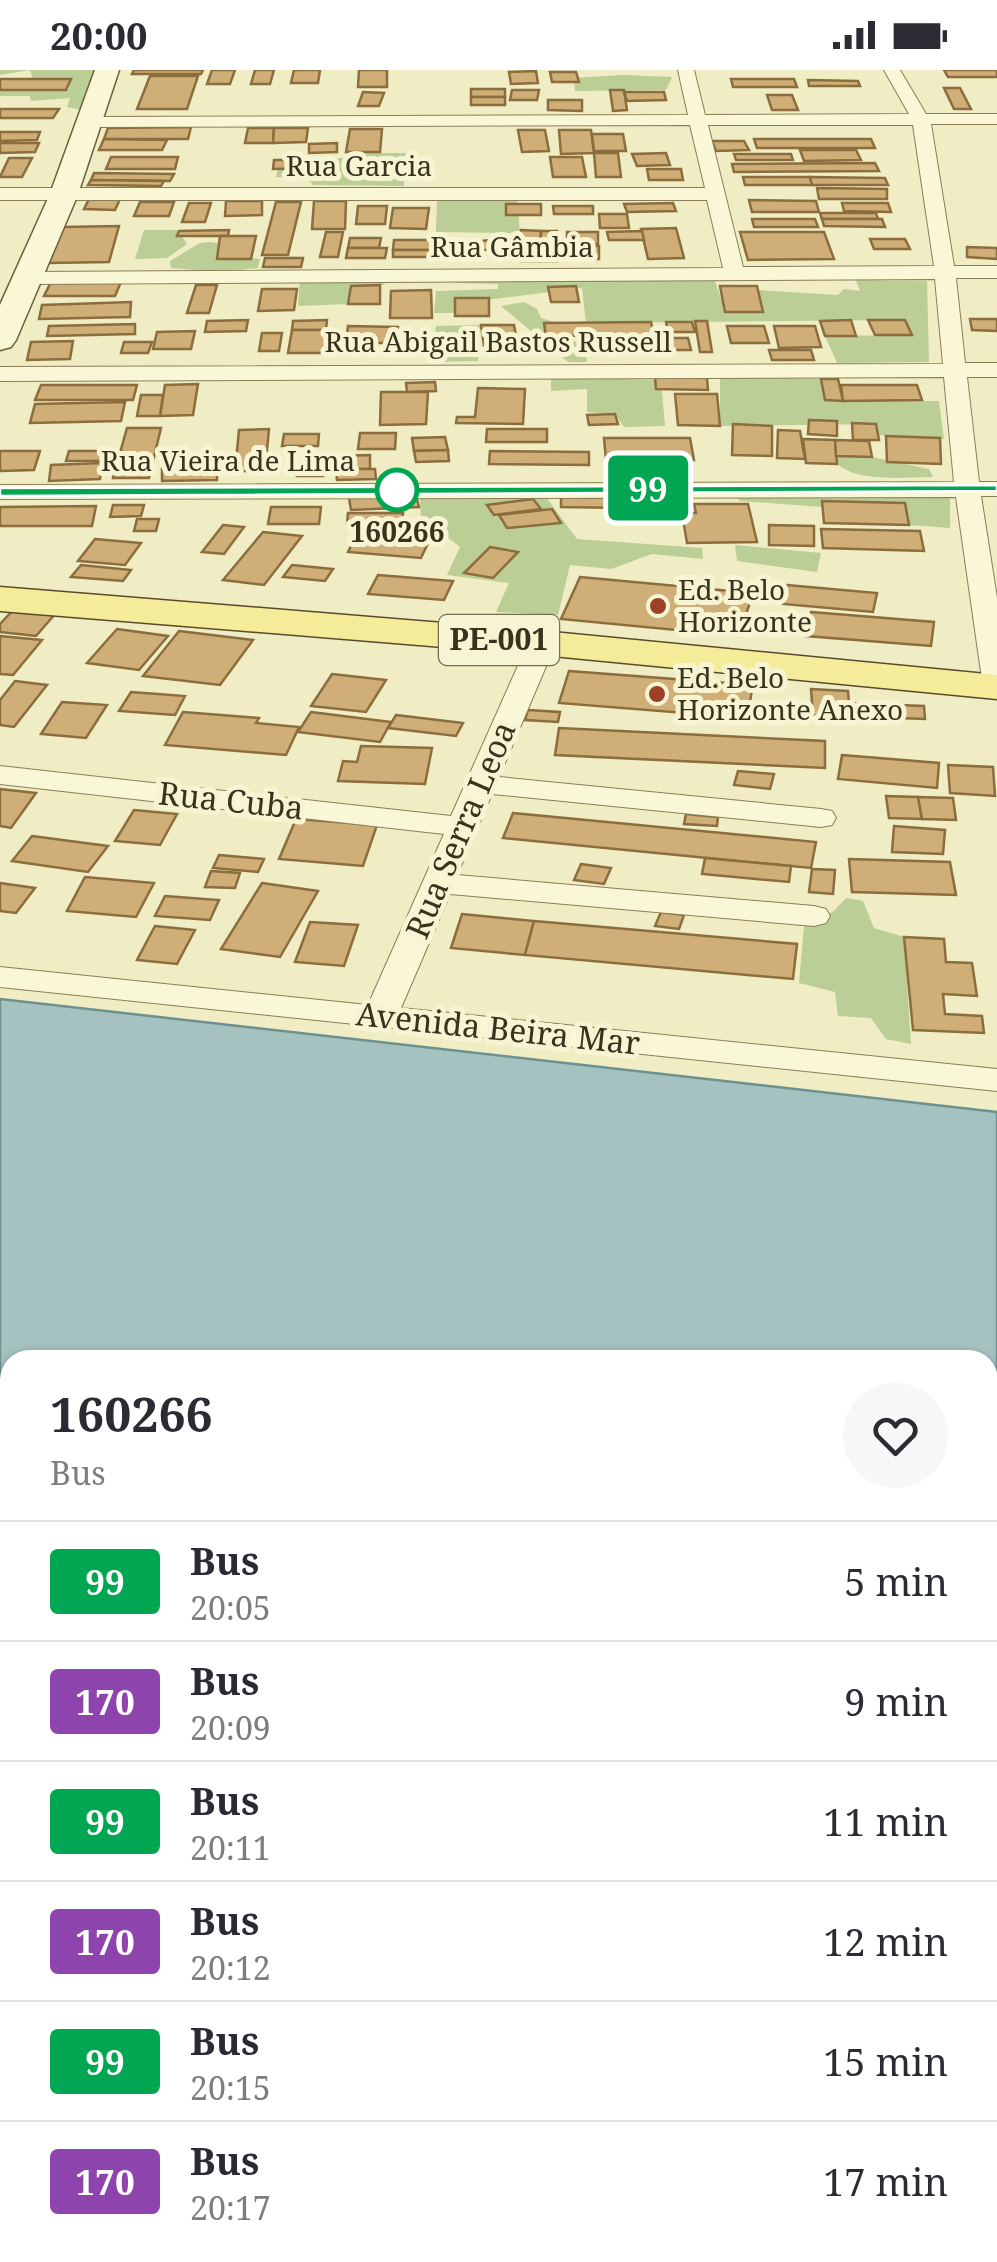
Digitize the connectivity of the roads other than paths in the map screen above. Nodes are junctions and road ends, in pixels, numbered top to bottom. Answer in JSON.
{"nodes":[{"id":1,"x":108,"y":70,"type":"edge"},
{"id":2,"x":686,"y":70,"type":"edge"},
{"id":3,"x":892,"y":70,"type":"edge"},
{"id":4,"x":997,"y":119,"type":"edge"},
{"id":5,"x":921,"y":120,"type":"junction"},
{"id":6,"x":89,"y":122,"type":"junction"},
{"id":7,"x":698,"y":122,"type":"junction"},
{"id":8,"x":0,"y":194,"type":"edge"},
{"id":9,"x":64,"y":194,"type":"junction"},
{"id":10,"x":717,"y":194,"type":"junction"},
{"id":11,"x":734,"y":272,"type":"junction"},
{"id":12,"x":945,"y":272,"type":"junction"},
{"id":13,"x":997,"y":272,"type":"edge"},
{"id":14,"x":27,"y":278,"type":"junction"},
{"id":15,"x":0,"y":340,"type":"edge"},
{"id":16,"x":956,"y":370,"type":"junction"},
{"id":17,"x":997,"y":370,"type":"edge"},
{"id":18,"x":0,"y":374,"type":"edge"},
{"id":19,"x":966,"y":487,"type":"junction"},
{"id":20,"x":997,"y":489,"type":"edge"},
{"id":21,"x":0,"y":492,"type":"edge"},
{"id":22,"x":0,"y":599,"type":"edge"},
{"id":23,"x":542,"y":643,"type":"junction"},
{"id":24,"x":997,"y":686,"type":"edge"},
{"id":25,"x":0,"y":775,"type":"edge"},
{"id":26,"x":481,"y":784,"type":"junction"},
{"id":27,"x":821,"y":818,"type":"dead end"},
{"id":28,"x":463,"y":827,"type":"junction"},
{"id":29,"x":438,"y":882,"type":"junction"},
{"id":30,"x":814,"y":916,"type":"dead end"},
{"id":31,"x":0,"y":977,"type":"edge"},
{"id":32,"x":380,"y":1017,"type":"junction"},
{"id":33,"x":997,"y":1080,"type":"edge"}],
"edges":[{"from":1,"to":6,"type":"main road"},
{"from":2,"to":7,"type":"street"},
{"from":3,"to":5,"type":"street"},
{"from":4,"to":5,"type":"street"},
{"from":5,"to":7,"type":"street"},
{"from":5,"to":12,"type":"street"},
{"from":6,"to":7,"type":"street"},
{"from":6,"to":9,"type":"main road"},
{"from":7,"to":10,"type":"street"},
{"from":8,"to":9,"type":"street","name":"Rua Garcia"},
{"from":9,"to":10,"type":"street","name":"Rua Garcia"},
{"from":9,"to":14,"type":"main road"},
{"from":10,"to":11,"type":"street"},
{"from":11,"to":12,"type":"street","name":"Rua Gâmbia"},
{"from":11,"to":14,"type":"street","name":"Rua Gâmbia"},
{"from":12,"to":13,"type":"street","name":"Rua Gâmbia"},
{"from":12,"to":16,"type":"street"},
{"from":14,"to":15,"type":"main road"},
{"from":16,"to":17,"type":"street","name":"Rua Abigail Bastos Russell"},
{"from":16,"to":18,"type":"street","name":"Rua Abigail Bastos Russell"},
{"from":16,"to":19,"type":"street"},
{"from":19,"to":20,"type":"street","name":"Rua Vieira de Lima"},
{"from":19,"to":21,"type":"street","name":"Rua Vieira de Lima"},
{"from":19,"to":24,"type":"street"},
{"from":22,"to":23,"type":"main road","number":"PE-001"},
{"from":23,"to":24,"type":"main road","number":"PE-001"},
{"from":23,"to":26,"type":"street","name":"Rua Serra Leoa"},
{"from":25,"to":28,"type":"street","name":"Rua Cuba"},
{"from":26,"to":27,"type":"street"},
{"from":26,"to":28,"type":"street","name":"Rua Serra Leoa"},
{"from":28,"to":29,"type":"street","name":"Rua Serra Leoa"},
{"from":29,"to":30,"type":"street"},
{"from":29,"to":32,"type":"street","name":"Rua Serra Leoa"},
{"from":31,"to":32,"type":"street","name":"Avenida Beira Mar"},
{"from":32,"to":33,"type":"street","name":"Avenida Beira Mar"}]}
